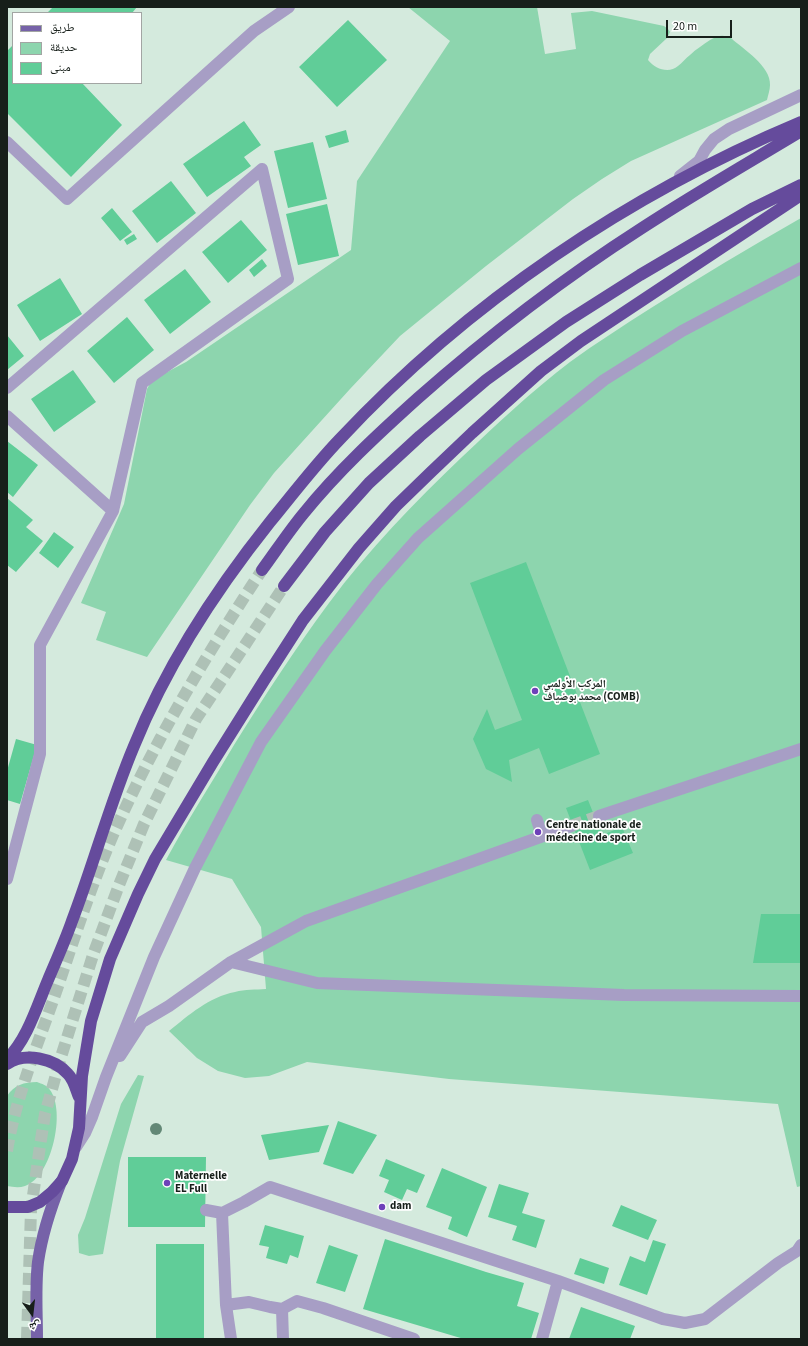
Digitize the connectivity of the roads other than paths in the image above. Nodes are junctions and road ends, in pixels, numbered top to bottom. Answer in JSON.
{"nodes":[{"id":1,"x":289,"y":7,"type":"edge"},
{"id":2,"x":801,"y":95,"type":"edge"},
{"id":3,"x":801,"y":122,"type":"edge"},
{"id":4,"x":801,"y":131,"type":"edge"},
{"id":5,"x":7,"y":142,"type":"edge"},
{"id":6,"x":801,"y":185,"type":"edge"},
{"id":7,"x":656,"y":193,"type":"junction"},
{"id":8,"x":801,"y":195,"type":"edge"},
{"id":9,"x":801,"y":268,"type":"edge"},
{"id":10,"x":7,"y":388,"type":"edge"},
{"id":11,"x":7,"y":416,"type":"edge"},
{"id":12,"x":113,"y":511,"type":"junction"},
{"id":13,"x":262,"y":570,"type":"tunnel mouth"},
{"id":14,"x":284,"y":586,"type":"tunnel mouth"},
{"id":15,"x":801,"y":749,"type":"edge"},
{"id":16,"x":599,"y":816,"type":"tunnel mouth"},
{"id":17,"x":537,"y":820,"type":"dead end"},
{"id":18,"x":571,"y":826,"type":"tunnel mouth"},
{"id":19,"x":542,"y":836,"type":"junction"},
{"id":20,"x":7,"y":879,"type":"edge"},
{"id":21,"x":231,"y":962,"type":"junction"},
{"id":22,"x":801,"y":996,"type":"edge"},
{"id":23,"x":7,"y":1059,"type":"edge"},
{"id":24,"x":7,"y":1064,"type":"edge"},
{"id":25,"x":106,"y":1077,"type":"junction"},
{"id":26,"x":80,"y":1100,"type":"junction"},
{"id":27,"x":75,"y":1148,"type":"junction"},
{"id":28,"x":62,"y":1181,"type":"junction"},
{"id":29,"x":7,"y":1207,"type":"edge"},
{"id":30,"x":206,"y":1210,"type":"dead end"},
{"id":31,"x":222,"y":1213,"type":"junction"},
{"id":32,"x":801,"y":1245,"type":"edge"},
{"id":33,"x":558,"y":1281,"type":"junction"},
{"id":34,"x":226,"y":1305,"type":"junction"},
{"id":35,"x":282,"y":1309,"type":"junction"},
{"id":36,"x":37,"y":1339,"type":"edge"},
{"id":37,"x":231,"y":1339,"type":"edge"},
{"id":38,"x":283,"y":1339,"type":"edge"},
{"id":39,"x":414,"y":1339,"type":"edge"},
{"id":40,"x":542,"y":1339,"type":"edge"}],
"edges":[{"from":1,"to":5,"type":"street"},
{"from":2,"to":7,"type":"street"},
{"from":3,"to":7,"type":"highway"},
{"from":4,"to":13,"type":"highway"},
{"from":6,"to":14,"type":"highway"},
{"from":7,"to":23,"type":"highway"},
{"from":8,"to":26,"type":"highway"},
{"from":9,"to":25,"type":"street"},
{"from":10,"to":12,"type":"street"},
{"from":11,"to":12,"type":"street"},
{"from":12,"to":20,"type":"street"},
{"from":15,"to":16,"type":"street"},
{"from":17,"to":19,"type":"street"},
{"from":18,"to":19,"type":"street"},
{"from":19,"to":21,"type":"street"},
{"from":21,"to":22,"type":"street"},
{"from":21,"to":25,"type":"street"},
{"from":24,"to":26,"type":"highway"},
{"from":25,"to":27,"type":"street"},
{"from":26,"to":27,"type":"highway"},
{"from":27,"to":28,"type":"highway"},
{"from":28,"to":29,"type":"highway"},
{"from":28,"to":36,"type":"main road"},
{"from":30,"to":31,"type":"street"},
{"from":31,"to":33,"type":"street"},
{"from":31,"to":34,"type":"street"},
{"from":32,"to":33,"type":"street"},
{"from":33,"to":40,"type":"street"},
{"from":34,"to":35,"type":"street"},
{"from":34,"to":37,"type":"street"},
{"from":35,"to":38,"type":"street"},
{"from":35,"to":39,"type":"street"}]}
